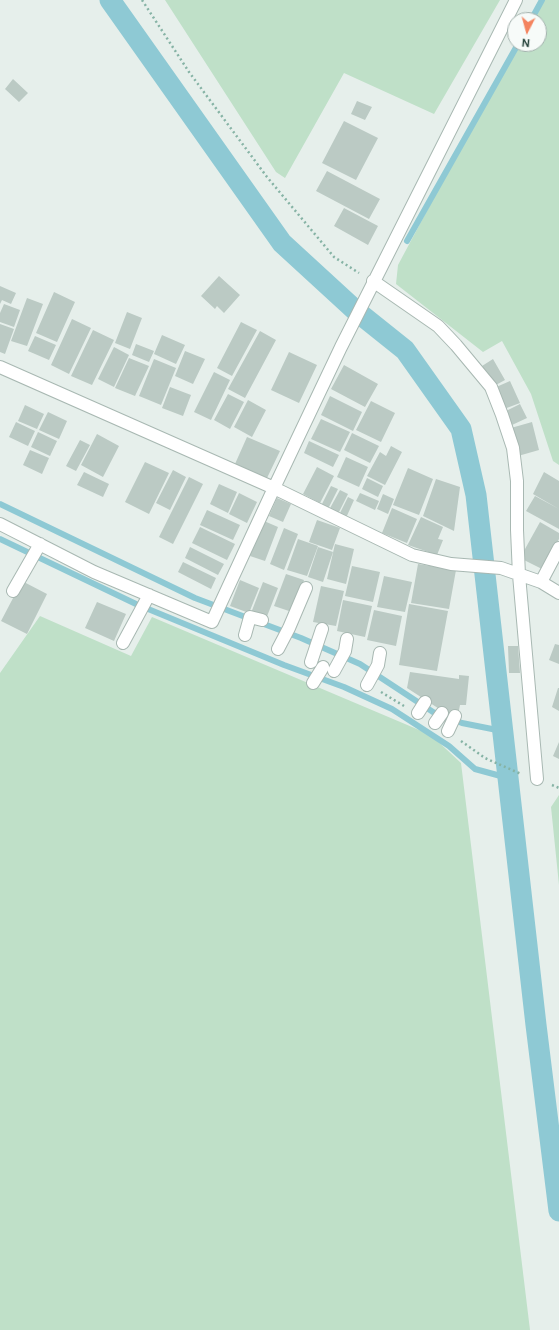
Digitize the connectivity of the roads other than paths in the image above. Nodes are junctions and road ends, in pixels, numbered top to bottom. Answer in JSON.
{"nodes":[{"id":1,"x":516,"y":0,"type":"edge"},
{"id":2,"x":373,"y":281,"type":"junction"},
{"id":3,"x":0,"y":367,"type":"edge"},
{"id":4,"x":274,"y":488,"type":"junction"},
{"id":5,"x":0,"y":524,"type":"edge"},
{"id":6,"x":39,"y":547,"type":"junction"},
{"id":7,"x":559,"y":548,"type":"edge"},
{"id":8,"x":519,"y":575,"type":"junction"},
{"id":9,"x":541,"y":582,"type":"junction"},
{"id":10,"x":306,"y":588,"type":"dead end"},
{"id":11,"x":14,"y":591,"type":"dead end"},
{"id":12,"x":559,"y":593,"type":"edge"},
{"id":13,"x":148,"y":598,"type":"junction"},
{"id":14,"x":262,"y":620,"type":"dead end"},
{"id":15,"x":246,"y":632,"type":"dead end"},
{"id":16,"x":320,"y":634,"type":"dead end"},
{"id":17,"x":347,"y":639,"type":"dead end"},
{"id":18,"x":123,"y":642,"type":"dead end"},
{"id":19,"x":280,"y":646,"type":"dead end"},
{"id":20,"x":313,"y":658,"type":"dead end"},
{"id":21,"x":379,"y":659,"type":"dead end"},
{"id":22,"x":322,"y":668,"type":"dead end"},
{"id":23,"x":336,"y":668,"type":"dead end"},
{"id":24,"x":314,"y":682,"type":"dead end"},
{"id":25,"x":369,"y":682,"type":"dead end"},
{"id":26,"x":454,"y":717,"type":"dead end"},
{"id":27,"x":448,"y":730,"type":"dead end"},
{"id":28,"x":531,"y":777,"type":"road end"}],
"edges":[{"from":1,"to":2,"type":"street"},
{"from":2,"to":4,"type":"street"},
{"from":2,"to":8,"type":"street"},
{"from":3,"to":4,"type":"street"},
{"from":4,"to":8,"type":"street"},
{"from":4,"to":13,"type":"street"},
{"from":5,"to":6,"type":"street"},
{"from":6,"to":11,"type":"street"},
{"from":6,"to":13,"type":"street"},
{"from":7,"to":9,"type":"street"},
{"from":8,"to":9,"type":"street"},
{"from":8,"to":28,"type":"street"},
{"from":9,"to":12,"type":"street"},
{"from":10,"to":19,"type":"street"},
{"from":13,"to":18,"type":"street"},
{"from":14,"to":15,"type":"street"},
{"from":16,"to":20,"type":"street"},
{"from":17,"to":23,"type":"street"},
{"from":21,"to":25,"type":"street"},
{"from":22,"to":24,"type":"street"},
{"from":26,"to":27,"type":"street"}]}
